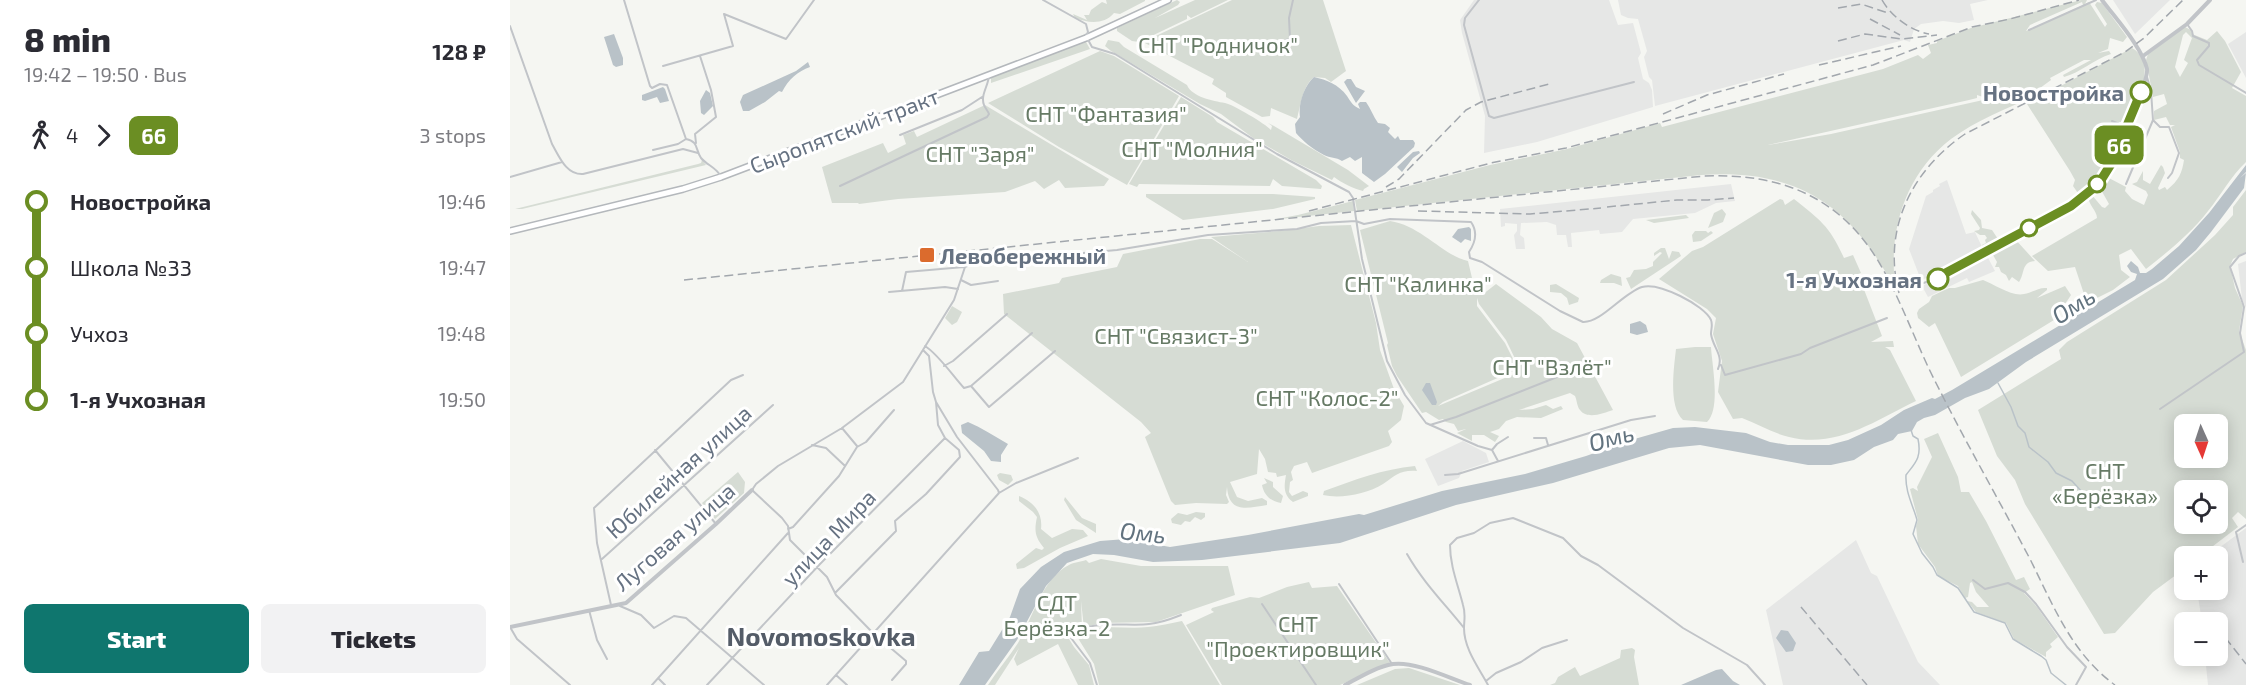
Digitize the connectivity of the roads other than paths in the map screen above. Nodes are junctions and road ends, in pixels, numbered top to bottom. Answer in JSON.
{"nodes":[{"id":1,"x":624,"y":0,"type":"edge"},
{"id":2,"x":814,"y":0,"type":"edge"},
{"id":3,"x":1042,"y":0,"type":"edge"},
{"id":4,"x":1163,"y":0,"type":"edge"},
{"id":5,"x":1168,"y":0,"type":"edge"},
{"id":6,"x":1293,"y":0,"type":"edge"},
{"id":7,"x":1479,"y":0,"type":"edge"},
{"id":8,"x":2096,"y":0,"type":"edge"},
{"id":9,"x":2102,"y":0,"type":"edge"},
{"id":10,"x":2210,"y":0,"type":"edge"},
{"id":11,"x":2187,"y":24,"type":"junction"},
{"id":12,"x":510,"y":26,"type":"edge"},
{"id":13,"x":2029,"y":30,"type":"dead end"},
{"id":14,"x":1086,"y":37,"type":"junction"},
{"id":15,"x":1286,"y":40,"type":"dead end"},
{"id":16,"x":700,"y":56,"type":"junction"},
{"id":17,"x":2143,"y":56,"type":"junction"},
{"id":18,"x":663,"y":66,"type":"dead end"},
{"id":19,"x":989,"y":75,"type":"junction"},
{"id":20,"x":2147,"y":77,"type":"junction"},
{"id":21,"x":1634,"y":82,"type":"dead end"},
{"id":22,"x":2246,"y":93,"type":"edge"},
{"id":23,"x":983,"y":95,"type":"junction"},
{"id":24,"x":2153,"y":120,"type":"junction"},
{"id":25,"x":2112,"y":121,"type":"dead end"},
{"id":26,"x":2127,"y":127,"type":"junction"},
{"id":27,"x":900,"y":135,"type":"dead end"},
{"id":28,"x":686,"y":139,"type":"junction"},
{"id":29,"x":696,"y":143,"type":"junction"},
{"id":30,"x":653,"y":150,"type":"dead end"},
{"id":31,"x":698,"y":153,"type":"junction"},
{"id":32,"x":562,"y":162,"type":"junction"},
{"id":33,"x":720,"y":175,"type":"junction"},
{"id":34,"x":510,"y":177,"type":"edge"},
{"id":35,"x":2168,"y":178,"type":"dead end"},
{"id":36,"x":2126,"y":184,"type":"dead end"},
{"id":37,"x":840,"y":186,"type":"dead end"},
{"id":38,"x":1356,"y":221,"type":"junction"},
{"id":39,"x":510,"y":229,"type":"edge"},
{"id":40,"x":2246,"y":253,"type":"edge"},
{"id":41,"x":965,"y":267,"type":"junction"},
{"id":42,"x":961,"y":280,"type":"junction"},
{"id":43,"x":1929,"y":281,"type":"joint"},
{"id":44,"x":998,"y":282,"type":"dead end"},
{"id":45,"x":1921,"y":284,"type":"dead end"},
{"id":46,"x":958,"y":289,"type":"junction"},
{"id":47,"x":903,"y":291,"type":"junction"},
{"id":48,"x":889,"y":292,"type":"dead end"},
{"id":49,"x":1007,"y":314,"type":"dead end"},
{"id":50,"x":1887,"y":318,"type":"dead end"},
{"id":51,"x":1032,"y":333,"type":"dead end"},
{"id":52,"x":924,"y":348,"type":"junction"},
{"id":53,"x":1054,"y":351,"type":"dead end"},
{"id":54,"x":1590,"y":364,"type":"dead end"},
{"id":55,"x":1720,"y":364,"type":"junction"},
{"id":56,"x":944,"y":366,"type":"junction"},
{"id":57,"x":1718,"y":369,"type":"dead end"},
{"id":58,"x":743,"y":375,"type":"dead end"},
{"id":59,"x":971,"y":386,"type":"junction"},
{"id":60,"x":936,"y":402,"type":"junction"},
{"id":61,"x":773,"y":405,"type":"dead end"},
{"id":62,"x":2160,"y":409,"type":"dead end"},
{"id":63,"x":894,"y":410,"type":"dead end"},
{"id":64,"x":1654,"y":416,"type":"dead end"},
{"id":65,"x":1429,"y":425,"type":"junction"},
{"id":66,"x":842,"y":428,"type":"junction"},
{"id":67,"x":1508,"y":437,"type":"dead end"},
{"id":68,"x":945,"y":438,"type":"junction"},
{"id":69,"x":1534,"y":438,"type":"dead end"},
{"id":70,"x":812,"y":445,"type":"junction"},
{"id":71,"x":1548,"y":445,"type":"junction"},
{"id":72,"x":857,"y":447,"type":"junction"},
{"id":73,"x":655,"y":450,"type":"junction"},
{"id":74,"x":1492,"y":450,"type":"junction"},
{"id":75,"x":1078,"y":458,"type":"dead end"},
{"id":76,"x":1498,"y":461,"type":"junction"},
{"id":77,"x":844,"y":465,"type":"junction"},
{"id":78,"x":1445,"y":475,"type":"dead end"},
{"id":79,"x":683,"y":484,"type":"junction"},
{"id":80,"x":752,"y":490,"type":"junction"},
{"id":81,"x":999,"y":493,"type":"junction"},
{"id":82,"x":716,"y":524,"type":"junction"},
{"id":83,"x":2246,"y":525,"type":"edge"},
{"id":84,"x":788,"y":531,"type":"junction"},
{"id":85,"x":1407,"y":554,"type":"dead end"},
{"id":86,"x":602,"y":559,"type":"junction"},
{"id":87,"x":2243,"y":562,"type":"dead end"},
{"id":88,"x":817,"y":567,"type":"junction"},
{"id":89,"x":1973,"y":580,"type":"dead end"},
{"id":90,"x":1339,"y":584,"type":"dead end"},
{"id":91,"x":835,"y":592,"type":"junction"},
{"id":92,"x":1262,"y":604,"type":"dead end"},
{"id":93,"x":620,"y":606,"type":"junction"},
{"id":94,"x":612,"y":607,"type":"junction"},
{"id":95,"x":590,"y":610,"type":"junction"},
{"id":96,"x":1181,"y":615,"type":"dead end"},
{"id":97,"x":511,"y":627,"type":"edge"},
{"id":98,"x":1464,"y":628,"type":"junction"},
{"id":99,"x":1065,"y":630,"type":"dead end"},
{"id":100,"x":701,"y":631,"type":"junction"},
{"id":101,"x":873,"y":633,"type":"junction"},
{"id":102,"x":1072,"y":637,"type":"junction"},
{"id":103,"x":1567,"y":640,"type":"dead end"},
{"id":104,"x":731,"y":658,"type":"junction"},
{"id":105,"x":607,"y":659,"type":"dead end"},
{"id":106,"x":1392,"y":664,"type":"junction"},
{"id":107,"x":836,"y":675,"type":"junction"},
{"id":108,"x":658,"y":678,"type":"junction"},
{"id":109,"x":892,"y":680,"type":"dead end"},
{"id":110,"x":1485,"y":681,"type":"junction"},
{"id":111,"x":570,"y":685,"type":"edge"},
{"id":112,"x":652,"y":685,"type":"edge"},
{"id":113,"x":665,"y":685,"type":"edge"},
{"id":114,"x":707,"y":685,"type":"edge"},
{"id":115,"x":764,"y":685,"type":"edge"},
{"id":116,"x":827,"y":685,"type":"edge"},
{"id":117,"x":847,"y":685,"type":"edge"},
{"id":118,"x":1096,"y":685,"type":"edge"},
{"id":119,"x":1316,"y":685,"type":"edge"},
{"id":120,"x":1345,"y":685,"type":"edge"},
{"id":121,"x":1470,"y":685,"type":"edge"},
{"id":122,"x":1488,"y":685,"type":"edge"},
{"id":123,"x":1766,"y":685,"type":"edge"},
{"id":124,"x":2076,"y":685,"type":"edge"}],
"edges":[{"from":1,"to":28,"type":"street"},
{"from":2,"to":16,"type":"street"},
{"from":3,"to":14,"type":"street"},
{"from":4,"to":14,"type":"main road","name":"Сыропятский тракт"},
{"from":5,"to":14,"type":"main road","name":"Сыропятский тракт"},
{"from":6,"to":15,"type":"street"},
{"from":7,"to":21,"type":"street"},
{"from":8,"to":13,"type":"street"},
{"from":9,"to":17,"type":"street"},
{"from":10,"to":11,"type":"street"},
{"from":11,"to":17,"type":"street"},
{"from":11,"to":22,"type":"street"},
{"from":12,"to":32,"type":"street"},
{"from":14,"to":19,"type":"main road","name":"Сыропятский тракт"},
{"from":14,"to":33,"type":"main road","name":"Сыропятский тракт"},
{"from":14,"to":38,"type":"street"},
{"from":16,"to":18,"type":"street"},
{"from":16,"to":29,"type":"street"},
{"from":17,"to":20,"type":"street"},
{"from":19,"to":23,"type":"street"},
{"from":19,"to":39,"type":"main road","name":"Сыропятский тракт"},
{"from":20,"to":24,"type":"street"},
{"from":20,"to":26,"type":"street"},
{"from":23,"to":27,"type":"street"},
{"from":23,"to":37,"type":"street"},
{"from":24,"to":35,"type":"street"},
{"from":24,"to":36,"type":"street"},
{"from":25,"to":26,"type":"street"},
{"from":26,"to":43,"type":"street"},
{"from":28,"to":29,"type":"street"},
{"from":28,"to":30,"type":"street"},
{"from":29,"to":31,"type":"street"},
{"from":31,"to":32,"type":"street"},
{"from":31,"to":33,"type":"street"},
{"from":32,"to":34,"type":"street"},
{"from":33,"to":39,"type":"main road","name":"Сыропятский тракт"},
{"from":38,"to":41,"type":"street"},
{"from":38,"to":55,"type":"street"},
{"from":38,"to":65,"type":"street"},
{"from":40,"to":62,"type":"street"},
{"from":41,"to":42,"type":"street"},
{"from":41,"to":47,"type":"street"},
{"from":42,"to":44,"type":"street"},
{"from":42,"to":46,"type":"street"},
{"from":43,"to":45,"type":"street"},
{"from":46,"to":47,"type":"street"},
{"from":46,"to":52,"type":"street"},
{"from":47,"to":48,"type":"street"},
{"from":49,"to":56,"type":"street"},
{"from":50,"to":55,"type":"street"},
{"from":51,"to":59,"type":"street"},
{"from":52,"to":56,"type":"street"},
{"from":52,"to":60,"type":"street"},
{"from":52,"to":66,"type":"street"},
{"from":53,"to":59,"type":"street"},
{"from":54,"to":65,"type":"street"},
{"from":55,"to":57,"type":"street"},
{"from":56,"to":59,"type":"street"},
{"from":58,"to":73,"type":"street"},
{"from":60,"to":68,"type":"street"},
{"from":60,"to":81,"type":"street"},
{"from":61,"to":79,"type":"street","name":"Юбилейная улица"},
{"from":63,"to":72,"type":"street"},
{"from":64,"to":71,"type":"street"},
{"from":65,"to":74,"type":"street"},
{"from":66,"to":70,"type":"street"},
{"from":66,"to":72,"type":"street"},
{"from":67,"to":74,"type":"street"},
{"from":68,"to":88,"type":"street","name":"улица Мира"},
{"from":68,"to":91,"type":"street"},
{"from":69,"to":71,"type":"street"},
{"from":70,"to":77,"type":"street"},
{"from":70,"to":80,"type":"street"},
{"from":71,"to":76,"type":"street"},
{"from":72,"to":77,"type":"street"},
{"from":73,"to":79,"type":"street"},
{"from":73,"to":86,"type":"street"},
{"from":74,"to":76,"type":"street"},
{"from":75,"to":81,"type":"street"},
{"from":76,"to":78,"type":"street"},
{"from":77,"to":84,"type":"street"},
{"from":79,"to":82,"type":"street"},
{"from":79,"to":86,"type":"street","name":"Юбилейная улица"},
{"from":80,"to":82,"type":"street","name":"Луговая улица"},
{"from":80,"to":84,"type":"street"},
{"from":81,"to":101,"type":"street"},
{"from":82,"to":93,"type":"street","name":"Луговая улица"},
{"from":83,"to":87,"type":"street"},
{"from":84,"to":88,"type":"street"},
{"from":84,"to":100,"type":"street"},
{"from":85,"to":98,"type":"street"},
{"from":86,"to":94,"type":"street"},
{"from":88,"to":91,"type":"street"},
{"from":88,"to":104,"type":"street","name":"улица Мира"},
{"from":89,"to":124,"type":"street"},
{"from":90,"to":106,"type":"street"},
{"from":91,"to":101,"type":"street"},
{"from":92,"to":119,"type":"street"},
{"from":93,"to":94,"type":"street","name":"Луговая улица"},
{"from":93,"to":100,"type":"street"},
{"from":94,"to":95,"type":"street","name":"Луговая улица"},
{"from":95,"to":97,"type":"street","name":"Луговая улица"},
{"from":95,"to":105,"type":"street"},
{"from":96,"to":102,"type":"street"},
{"from":97,"to":111,"type":"street"},
{"from":98,"to":110,"type":"street"},
{"from":98,"to":123,"type":"street"},
{"from":99,"to":102,"type":"street"},
{"from":100,"to":104,"type":"street"},
{"from":100,"to":108,"type":"street"},
{"from":101,"to":107,"type":"street"},
{"from":101,"to":109,"type":"street"},
{"from":102,"to":118,"type":"street"},
{"from":103,"to":110,"type":"street"},
{"from":104,"to":114,"type":"street","name":"улица Мира"},
{"from":104,"to":115,"type":"street"},
{"from":106,"to":120,"type":"street"},
{"from":106,"to":121,"type":"street"},
{"from":107,"to":116,"type":"street"},
{"from":107,"to":117,"type":"street"},
{"from":108,"to":112,"type":"street"},
{"from":108,"to":113,"type":"street"},
{"from":110,"to":122,"type":"street"}]}
